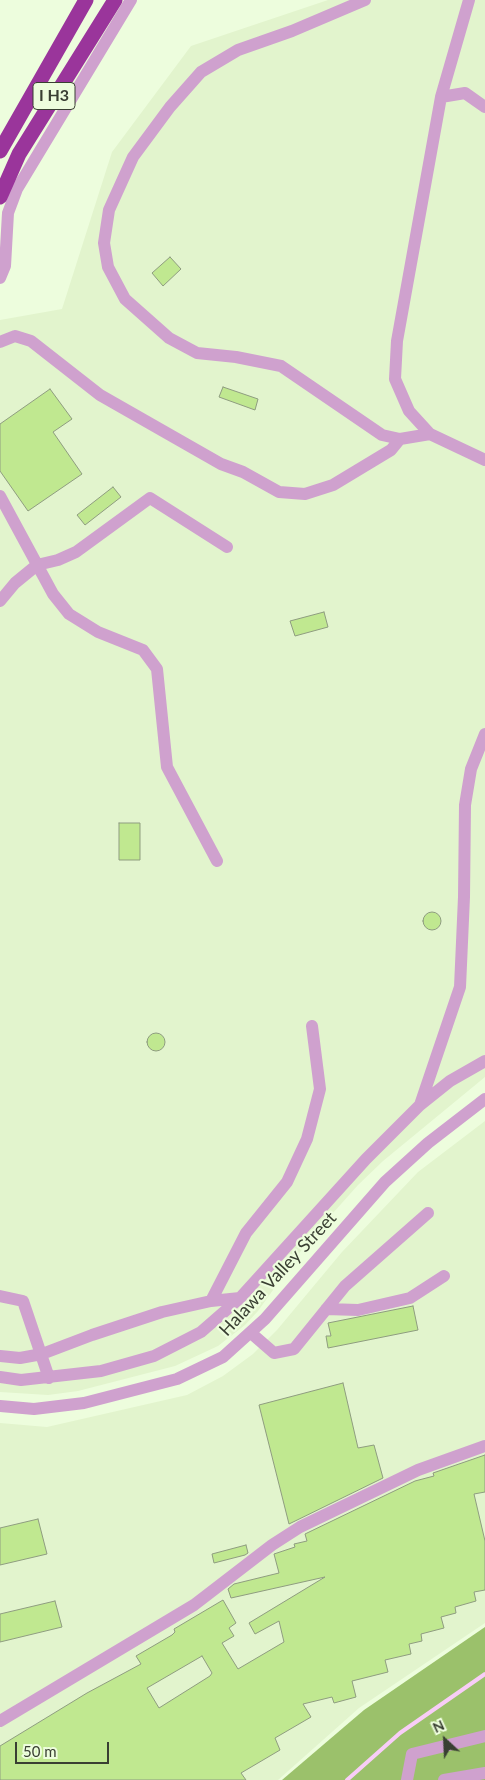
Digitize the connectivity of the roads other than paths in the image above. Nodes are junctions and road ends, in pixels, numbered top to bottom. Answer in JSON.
{"nodes":[{"id":1,"x":86,"y":0,"type":"edge"},
{"id":2,"x":115,"y":0,"type":"edge"},
{"id":3,"x":130,"y":0,"type":"edge"},
{"id":4,"x":364,"y":0,"type":"edge"},
{"id":5,"x":469,"y":0,"type":"edge"},
{"id":6,"x":441,"y":97,"type":"junction"},
{"id":7,"x":485,"y":107,"type":"edge"},
{"id":8,"x":0,"y":152,"type":"edge"},
{"id":9,"x":0,"y":196,"type":"edge"},
{"id":10,"x":0,"y":278,"type":"edge"},
{"id":11,"x":0,"y":342,"type":"edge"},
{"id":12,"x":430,"y":434,"type":"junction"},
{"id":13,"x":400,"y":439,"type":"junction"},
{"id":14,"x":485,"y":460,"type":"edge"},
{"id":15,"x":0,"y":496,"type":"edge"},
{"id":16,"x":227,"y":548,"type":"dead end"},
{"id":17,"x":37,"y":565,"type":"junction"},
{"id":18,"x":0,"y":601,"type":"edge"},
{"id":19,"x":485,"y":734,"type":"edge"},
{"id":20,"x":217,"y":861,"type":"dead end"},
{"id":21,"x":312,"y":1026,"type":"dead end"},
{"id":22,"x":485,"y":1061,"type":"edge"},
{"id":23,"x":485,"y":1099,"type":"edge"},
{"id":24,"x":420,"y":1105,"type":"junction"},
{"id":25,"x":428,"y":1213,"type":"dead end"},
{"id":26,"x":444,"y":1276,"type":"dead end"},
{"id":27,"x":0,"y":1296,"type":"edge"},
{"id":28,"x":240,"y":1298,"type":"junction"},
{"id":29,"x":211,"y":1301,"type":"junction"},
{"id":30,"x":326,"y":1309,"type":"junction"},
{"id":31,"x":252,"y":1332,"type":"junction"},
{"id":32,"x":42,"y":1354,"type":"junction"},
{"id":33,"x":0,"y":1356,"type":"edge"},
{"id":34,"x":0,"y":1377,"type":"edge"},
{"id":35,"x":49,"y":1378,"type":"junction"},
{"id":36,"x":0,"y":1406,"type":"edge"},
{"id":37,"x":485,"y":1446,"type":"edge"},
{"id":38,"x":0,"y":1721,"type":"edge"},
{"id":39,"x":485,"y":1736,"type":"edge"},
{"id":40,"x":485,"y":1773,"type":"edge"},
{"id":41,"x":407,"y":1780,"type":"edge"},
{"id":42,"x":444,"y":1780,"type":"edge"}],
"edges":[{"from":1,"to":8,"type":"highway","number":"I H3"},
{"from":2,"to":9,"type":"highway","number":"I H3"},
{"from":3,"to":10,"type":"street"},
{"from":4,"to":13,"type":"street"},
{"from":5,"to":6,"type":"street"},
{"from":6,"to":7,"type":"street"},
{"from":6,"to":12,"type":"street"},
{"from":11,"to":13,"type":"street"},
{"from":12,"to":13,"type":"street"},
{"from":12,"to":14,"type":"street"},
{"from":15,"to":17,"type":"street"},
{"from":16,"to":17,"type":"street"},
{"from":17,"to":18,"type":"street"},
{"from":17,"to":20,"type":"street"},
{"from":19,"to":24,"type":"street"},
{"from":21,"to":29,"type":"street"},
{"from":22,"to":24,"type":"street"},
{"from":23,"to":31,"type":"street","name":"Halawa Valley Street"},
{"from":24,"to":28,"type":"street"},
{"from":25,"to":30,"type":"street"},
{"from":26,"to":30,"type":"street"},
{"from":27,"to":32,"type":"street"},
{"from":28,"to":29,"type":"street"},
{"from":28,"to":35,"type":"street"},
{"from":29,"to":32,"type":"street"},
{"from":30,"to":31,"type":"street"},
{"from":31,"to":36,"type":"street","name":"Halawa Valley Street"},
{"from":32,"to":33,"type":"street"},
{"from":32,"to":35,"type":"street"},
{"from":34,"to":35,"type":"street"},
{"from":37,"to":38,"type":"street"},
{"from":39,"to":41,"type":"street"},
{"from":40,"to":42,"type":"street"}]}
